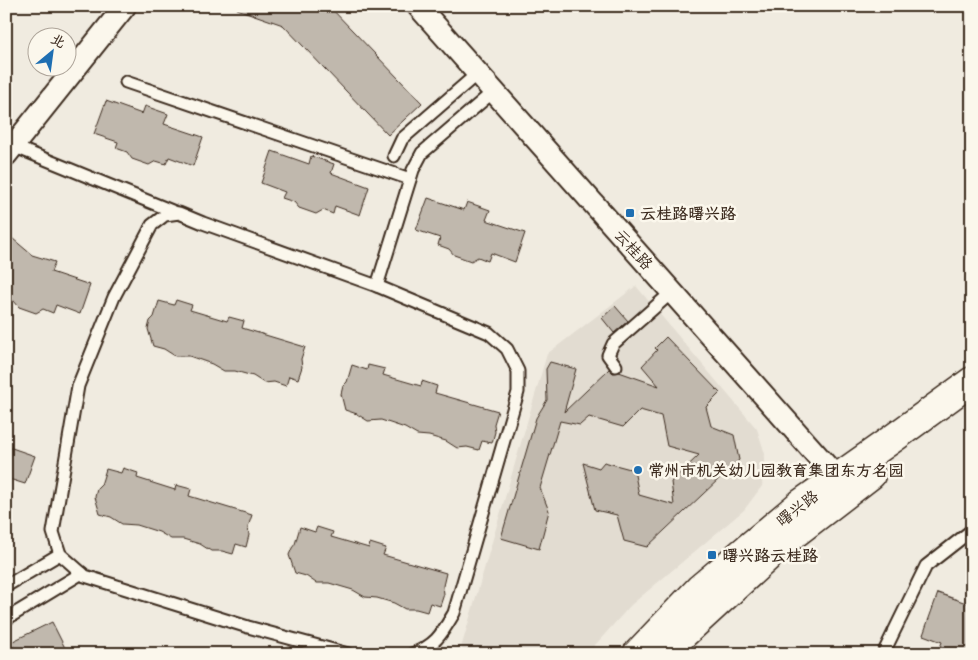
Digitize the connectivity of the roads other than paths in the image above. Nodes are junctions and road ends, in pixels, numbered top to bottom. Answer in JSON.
{"nodes":[{"id":1,"x":125,"y":6,"type":"edge"},
{"id":2,"x":418,"y":6,"type":"edge"},
{"id":3,"x":478,"y":73,"type":"junction"},
{"id":4,"x":126,"y":82,"type":"dead end"},
{"id":5,"x":494,"y":91,"type":"junction"},
{"id":6,"x":10,"y":150,"type":"edge"},
{"id":7,"x":394,"y":156,"type":"dead end"},
{"id":8,"x":410,"y":179,"type":"junction"},
{"id":9,"x":179,"y":214,"type":"junction"},
{"id":10,"x":377,"y":286,"type":"junction"},
{"id":11,"x":672,"y":292,"type":"junction"},
{"id":12,"x":616,"y":366,"type":"dead end"},
{"id":13,"x":972,"y":381,"type":"edge"},
{"id":14,"x":972,"y":402,"type":"edge"},
{"id":15,"x":843,"y":485,"type":"junction"},
{"id":16,"x":972,"y":530,"type":"edge"},
{"id":17,"x":60,"y":554,"type":"junction"},
{"id":18,"x":82,"y":573,"type":"junction"},
{"id":19,"x":6,"y":586,"type":"edge"},
{"id":20,"x":6,"y":619,"type":"edge"},
{"id":21,"x":348,"y":654,"type":"edge"},
{"id":22,"x":412,"y":654,"type":"edge"},
{"id":23,"x":637,"y":654,"type":"edge"},
{"id":24,"x":664,"y":654,"type":"edge"},
{"id":25,"x":883,"y":654,"type":"edge"}],
"edges":[{"from":1,"to":6,"type":"street"},
{"from":2,"to":3,"type":"street","name":"云桂路"},
{"from":3,"to":5,"type":"street","name":"云桂路"},
{"from":3,"to":7,"type":"lane"},
{"from":4,"to":8,"type":"lane"},
{"from":5,"to":8,"type":"lane"},
{"from":5,"to":11,"type":"street","name":"云桂路"},
{"from":6,"to":9,"type":"lane"},
{"from":8,"to":10,"type":"lane"},
{"from":9,"to":10,"type":"lane"},
{"from":9,"to":17,"type":"lane"},
{"from":10,"to":22,"type":"lane"},
{"from":11,"to":12,"type":"lane"},
{"from":11,"to":15,"type":"street","name":"云桂路"},
{"from":13,"to":15,"type":"street","name":"曙兴路"},
{"from":14,"to":15,"type":"street","name":"曙兴路"},
{"from":15,"to":23,"type":"street","name":"曙兴路"},
{"from":15,"to":24,"type":"street","name":"曙兴路"},
{"from":16,"to":25,"type":"lane"},
{"from":17,"to":18,"type":"lane"},
{"from":17,"to":19,"type":"lane"},
{"from":18,"to":20,"type":"lane"},
{"from":18,"to":21,"type":"lane"}]}
